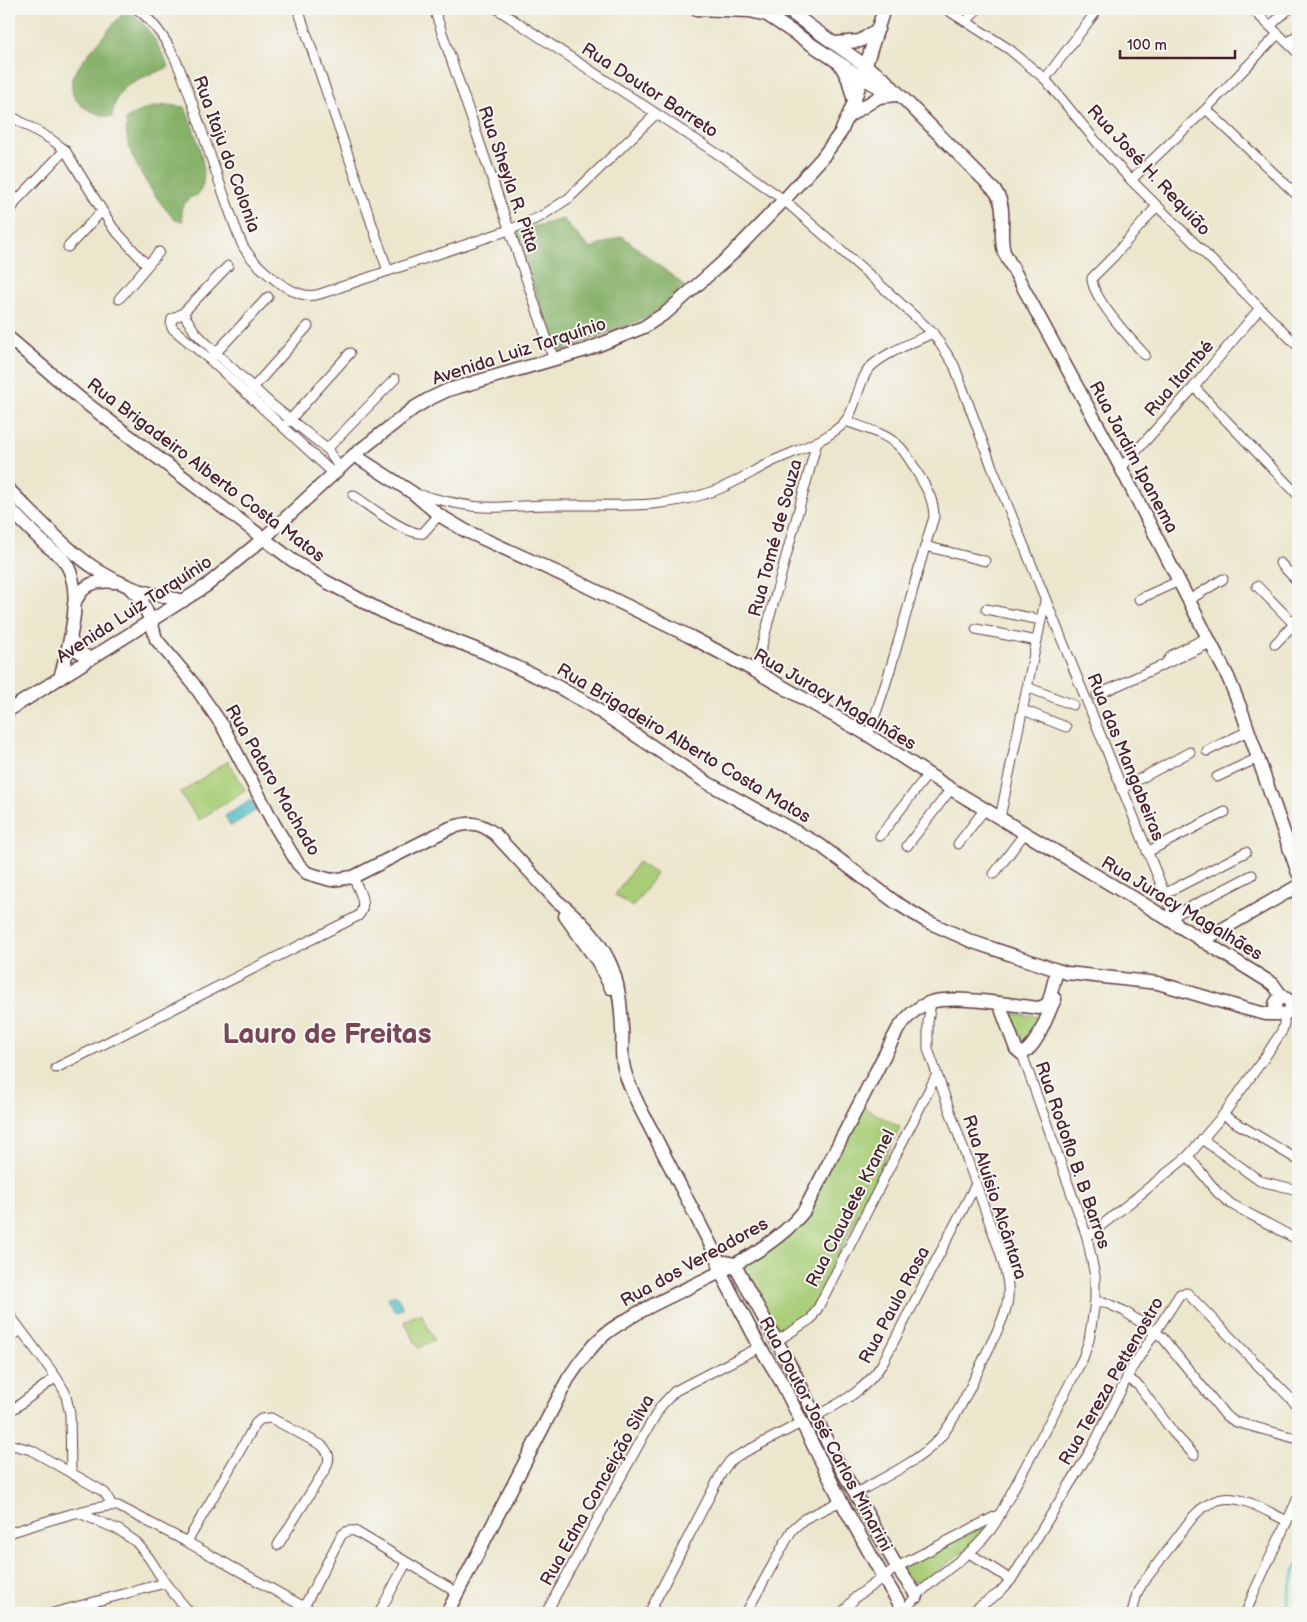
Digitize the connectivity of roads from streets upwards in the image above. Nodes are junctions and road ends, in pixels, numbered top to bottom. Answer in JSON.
{"nodes":[{"id":1,"x":138,"y":9,"type":"edge"},
{"id":2,"x":298,"y":9,"type":"edge"},
{"id":3,"x":434,"y":9,"type":"edge"},
{"id":4,"x":498,"y":9,"type":"edge"},
{"id":5,"x":696,"y":9,"type":"edge"},
{"id":6,"x":736,"y":9,"type":"edge"},
{"id":7,"x":884,"y":9,"type":"edge"},
{"id":8,"x":946,"y":9,"type":"edge"},
{"id":9,"x":977,"y":9,"type":"edge"},
{"id":10,"x":1098,"y":9,"type":"edge"},
{"id":11,"x":1252,"y":9,"type":"edge"},
{"id":12,"x":1289,"y":9,"type":"edge"},
{"id":13,"x":788,"y":10,"type":"edge"},
{"id":14,"x":774,"y":20,"type":"junction"},
{"id":15,"x":967,"y":21,"type":"junction"},
{"id":16,"x":1270,"y":26,"type":"junction"},
{"id":17,"x":879,"y":28,"type":"junction"},
{"id":18,"x":1278,"y":34,"type":"junction"},
{"id":19,"x":1298,"y":34,"type":"edge"},
{"id":20,"x":835,"y":43,"type":"junction"},
{"id":21,"x":1288,"y":43,"type":"junction"},
{"id":22,"x":1298,"y":53,"type":"edge"},
{"id":23,"x":840,"y":64,"type":"junction"},
{"id":24,"x":867,"y":66,"type":"junction"},
{"id":25,"x":862,"y":78,"type":"junction"},
{"id":26,"x":1046,"y":80,"type":"junction"},
{"id":27,"x":897,"y":93,"type":"junction"},
{"id":28,"x":854,"y":102,"type":"junction"},
{"id":29,"x":1206,"y":109,"type":"junction"},
{"id":30,"x":656,"y":114,"type":"junction"},
{"id":31,"x":9,"y":115,"type":"edge"},
{"id":32,"x":849,"y":116,"type":"junction"},
{"id":33,"x":65,"y":150,"type":"junction"},
{"id":34,"x":1131,"y":180,"type":"junction"},
{"id":35,"x":1298,"y":196,"type":"edge"},
{"id":36,"x":784,"y":200,"type":"junction"},
{"id":37,"x":1157,"y":206,"type":"junction"},
{"id":38,"x":102,"y":211,"type":"junction"},
{"id":39,"x":9,"y":213,"type":"edge"},
{"id":40,"x":509,"y":230,"type":"junction"},
{"id":41,"x":68,"y":247,"type":"dead end"},
{"id":42,"x":159,"y":252,"type":"dead end"},
{"id":43,"x":147,"y":265,"type":"junction"},
{"id":44,"x":228,"y":266,"type":"dead end"},
{"id":45,"x":388,"y":270,"type":"junction"},
{"id":46,"x":268,"y":297,"type":"dead end"},
{"id":47,"x":119,"y":299,"type":"dead end"},
{"id":48,"x":1260,"y":308,"type":"junction"},
{"id":49,"x":183,"y":313,"type":"junction"},
{"id":50,"x":308,"y":326,"type":"dead end"},
{"id":51,"x":933,"y":333,"type":"junction"},
{"id":52,"x":9,"y":338,"type":"edge"},
{"id":53,"x":1298,"y":346,"type":"edge"},
{"id":54,"x":350,"y":353,"type":"dead end"},
{"id":55,"x":1145,"y":355,"type":"dead end"},
{"id":56,"x":212,"y":356,"type":"junction"},
{"id":57,"x":554,"y":360,"type":"junction"},
{"id":58,"x":395,"y":379,"type":"dead end"},
{"id":59,"x":1194,"y":387,"type":"junction"},
{"id":60,"x":253,"y":388,"type":"junction"},
{"id":61,"x":268,"y":407,"type":"junction"},
{"id":62,"x":292,"y":419,"type":"junction"},
{"id":63,"x":846,"y":421,"type":"junction"},
{"id":64,"x":283,"y":427,"type":"junction"},
{"id":65,"x":316,"y":440,"type":"junction"},
{"id":66,"x":817,"y":442,"type":"junction"},
{"id":67,"x":306,"y":448,"type":"junction"},
{"id":68,"x":327,"y":450,"type":"junction"},
{"id":69,"x":354,"y":455,"type":"junction"},
{"id":70,"x":1121,"y":468,"type":"junction"},
{"id":71,"x":336,"y":470,"type":"junction"},
{"id":72,"x":9,"y":490,"type":"edge"},
{"id":73,"x":413,"y":493,"type":"junction"},
{"id":74,"x":353,"y":495,"type":"dead end"},
{"id":75,"x":1298,"y":495,"type":"edge"},
{"id":76,"x":9,"y":508,"type":"edge"},
{"id":77,"x":439,"y":515,"type":"junction"},
{"id":78,"x":264,"y":538,"type":"junction"},
{"id":79,"x":925,"y":546,"type":"junction"},
{"id":80,"x":985,"y":561,"type":"dead end"},
{"id":81,"x":1280,"y":563,"type":"dead end"},
{"id":82,"x":1222,"y":579,"type":"dead end"},
{"id":83,"x":1179,"y":581,"type":"junction"},
{"id":84,"x":117,"y":582,"type":"junction"},
{"id":85,"x":1298,"y":582,"type":"edge"},
{"id":86,"x":1257,"y":586,"type":"dead end"},
{"id":87,"x":130,"y":588,"type":"junction"},
{"id":88,"x":1139,"y":599,"type":"dead end"},
{"id":89,"x":1045,"y":600,"type":"junction"},
{"id":90,"x":1189,"y":600,"type":"junction"},
{"id":91,"x":183,"y":601,"type":"junction"},
{"id":92,"x":74,"y":604,"type":"junction"},
{"id":93,"x":145,"y":608,"type":"junction"},
{"id":94,"x":986,"y":609,"type":"dead end"},
{"id":95,"x":1041,"y":620,"type":"junction"},
{"id":96,"x":151,"y":621,"type":"junction"},
{"id":97,"x":1296,"y":622,"type":"edge"},
{"id":98,"x":976,"y":628,"type":"dead end"},
{"id":99,"x":136,"y":631,"type":"junction"},
{"id":100,"x":156,"y":639,"type":"junction"},
{"id":101,"x":71,"y":640,"type":"junction"},
{"id":102,"x":1037,"y":640,"type":"junction"},
{"id":103,"x":1209,"y":640,"type":"junction"},
{"id":104,"x":1275,"y":644,"type":"dead end"},
{"id":105,"x":90,"y":659,"type":"junction"},
{"id":106,"x":755,"y":671,"type":"junction"},
{"id":107,"x":60,"y":678,"type":"junction"},
{"id":108,"x":1027,"y":687,"type":"junction"},
{"id":109,"x":1097,"y":695,"type":"dead end"},
{"id":110,"x":1073,"y":705,"type":"dead end"},
{"id":111,"x":9,"y":710,"type":"edge"},
{"id":112,"x":1023,"y":710,"type":"junction"},
{"id":113,"x":1066,"y":726,"type":"dead end"},
{"id":114,"x":1248,"y":731,"type":"junction"},
{"id":115,"x":868,"y":736,"type":"junction"},
{"id":116,"x":1207,"y":751,"type":"dead end"},
{"id":117,"x":1190,"y":752,"type":"dead end"},
{"id":118,"x":1258,"y":758,"type":"junction"},
{"id":119,"x":928,"y":774,"type":"junction"},
{"id":120,"x":1217,"y":777,"type":"dead end"},
{"id":121,"x":951,"y":789,"type":"junction"},
{"id":122,"x":1121,"y":789,"type":"junction"},
{"id":123,"x":984,"y":809,"type":"junction"},
{"id":124,"x":1225,"y":812,"type":"dead end"},
{"id":125,"x":1000,"y":818,"type":"junction"},
{"id":126,"x":1025,"y":833,"type":"junction"},
{"id":127,"x":880,"y":836,"type":"dead end"},
{"id":128,"x":958,"y":844,"type":"dead end"},
{"id":129,"x":907,"y":846,"type":"dead end"},
{"id":130,"x":1147,"y":852,"type":"junction"},
{"id":131,"x":1246,"y":852,"type":"dead end"},
{"id":132,"x":1298,"y":873,"type":"edge"},
{"id":133,"x":994,"y":874,"type":"dead end"},
{"id":134,"x":1252,"y":875,"type":"dead end"},
{"id":135,"x":353,"y":877,"type":"junction"},
{"id":136,"x":1298,"y":886,"type":"edge"},
{"id":137,"x":1164,"y":894,"type":"junction"},
{"id":138,"x":1175,"y":920,"type":"junction"},
{"id":139,"x":1202,"y":941,"type":"junction"},
{"id":140,"x":1062,"y":971,"type":"junction"},
{"id":141,"x":931,"y":1002,"type":"junction"},
{"id":142,"x":998,"y":1003,"type":"junction"},
{"id":143,"x":1285,"y":1006,"type":"edge"},
{"id":144,"x":1022,"y":1054,"type":"junction"},
{"id":145,"x":56,"y":1068,"type":"dead end"},
{"id":146,"x":936,"y":1076,"type":"junction"},
{"id":147,"x":1223,"y":1115,"type":"junction"},
{"id":148,"x":1202,"y":1139,"type":"junction"},
{"id":149,"x":1188,"y":1156,"type":"junction"},
{"id":150,"x":1298,"y":1160,"type":"edge"},
{"id":151,"x":976,"y":1186,"type":"junction"},
{"id":152,"x":1298,"y":1190,"type":"edge"},
{"id":153,"x":1087,"y":1237,"type":"junction"},
{"id":154,"x":1298,"y":1240,"type":"edge"},
{"id":155,"x":734,"y":1264,"type":"junction"},
{"id":156,"x":719,"y":1265,"type":"junction"},
{"id":157,"x":1095,"y":1302,"type":"junction"},
{"id":158,"x":9,"y":1314,"type":"edge"},
{"id":159,"x":20,"y":1330,"type":"junction"},
{"id":160,"x":1154,"y":1332,"type":"junction"},
{"id":161,"x":9,"y":1339,"type":"edge"},
{"id":162,"x":777,"y":1341,"type":"junction"},
{"id":163,"x":760,"y":1347,"type":"junction"},
{"id":164,"x":796,"y":1376,"type":"junction"},
{"id":165,"x":56,"y":1377,"type":"junction"},
{"id":166,"x":1128,"y":1377,"type":"junction"},
{"id":167,"x":782,"y":1383,"type":"junction"},
{"id":168,"x":1298,"y":1406,"type":"edge"},
{"id":169,"x":15,"y":1408,"type":"dead end"},
{"id":170,"x":816,"y":1416,"type":"junction"},
{"id":171,"x":801,"y":1424,"type":"junction"},
{"id":172,"x":1298,"y":1438,"type":"edge"},
{"id":173,"x":9,"y":1444,"type":"edge"},
{"id":174,"x":833,"y":1454,"type":"junction"},
{"id":175,"x":1194,"y":1455,"type":"dead end"},
{"id":176,"x":819,"y":1460,"type":"junction"},
{"id":177,"x":71,"y":1473,"type":"junction"},
{"id":178,"x":855,"y":1494,"type":"junction"},
{"id":179,"x":1298,"y":1498,"type":"edge"},
{"id":180,"x":841,"y":1501,"type":"junction"},
{"id":181,"x":112,"y":1505,"type":"junction"},
{"id":182,"x":78,"y":1513,"type":"junction"},
{"id":183,"x":1000,"y":1514,"type":"junction"},
{"id":184,"x":1287,"y":1521,"type":"junction"},
{"id":185,"x":9,"y":1533,"type":"edge"},
{"id":186,"x":187,"y":1542,"type":"junction"},
{"id":187,"x":278,"y":1545,"type":"dead end"},
{"id":188,"x":969,"y":1553,"type":"junction"},
{"id":189,"x":406,"y":1563,"type":"junction"},
{"id":190,"x":898,"y":1567,"type":"junction"},
{"id":191,"x":883,"y":1577,"type":"junction"},
{"id":192,"x":1011,"y":1580,"type":"junction"},
{"id":193,"x":165,"y":1583,"type":"junction"},
{"id":194,"x":458,"y":1593,"type":"junction"},
{"id":195,"x":917,"y":1596,"type":"junction"},
{"id":196,"x":304,"y":1607,"type":"junction"},
{"id":197,"x":903,"y":1612,"type":"edge"},
{"id":198,"x":53,"y":1613,"type":"edge"},
{"id":199,"x":190,"y":1613,"type":"edge"},
{"id":200,"x":315,"y":1613,"type":"edge"},
{"id":201,"x":379,"y":1613,"type":"edge"},
{"id":202,"x":447,"y":1613,"type":"edge"},
{"id":203,"x":546,"y":1613,"type":"edge"},
{"id":204,"x":649,"y":1613,"type":"edge"},
{"id":205,"x":746,"y":1613,"type":"edge"},
{"id":206,"x":842,"y":1613,"type":"edge"},
{"id":207,"x":970,"y":1613,"type":"edge"},
{"id":208,"x":1132,"y":1613,"type":"edge"},
{"id":209,"x":1246,"y":1613,"type":"edge"}],
"edges":[{"from":1,"to":45,"type":"street","name":"Rua Itaju do Colonia"},
{"from":2,"to":45,"type":"street"},
{"from":3,"to":40,"type":"street","name":"Rua Sheyla R. Pitta"},
{"from":4,"to":30,"type":"street","name":"Rua Doutor Barreto"},
{"from":5,"to":6,"type":"street","name":"Rua Jardim Ipanema"},
{"from":6,"to":14,"type":"street","name":"Rua Jardim Ipanema"},
{"from":7,"to":17,"type":"street","name":"Avenida Luiz Tarquínio"},
{"from":8,"to":15,"type":"street","name":"Rua José H. Requião"},
{"from":9,"to":15,"type":"street"},
{"from":10,"to":26,"type":"street"},
{"from":11,"to":16,"type":"street"},
{"from":12,"to":16,"type":"street"},
{"from":13,"to":14,"type":"street"},
{"from":13,"to":20,"type":"street","name":"Rua Jardim Ipanema"},
{"from":14,"to":23,"type":"street","name":"Rua Jardim Ipanema"},
{"from":15,"to":26,"type":"street","name":"Rua José H. Requião"},
{"from":16,"to":18,"type":"street"},
{"from":17,"to":20,"type":"street"},
{"from":17,"to":24,"type":"street","name":"Avenida Luiz Tarquínio"},
{"from":18,"to":21,"type":"street"},
{"from":18,"to":29,"type":"street"},
{"from":19,"to":21,"type":"street"},
{"from":20,"to":24,"type":"street","name":"Rua Jardim Ipanema"},
{"from":21,"to":22,"type":"street"},
{"from":23,"to":25,"type":"street","name":"Rua Jardim Ipanema"},
{"from":23,"to":28,"type":"street"},
{"from":24,"to":25,"type":"street","name":"Avenida Luiz Tarquínio"},
{"from":24,"to":27,"type":"street","name":"Rua Jardim Ipanema"},
{"from":25,"to":27,"type":"street","name":"Rua Jardim Ipanema"},
{"from":25,"to":28,"type":"street","name":"Avenida Luiz Tarquínio"},
{"from":26,"to":34,"type":"street","name":"Rua José H. Requião"},
{"from":27,"to":32,"type":"street"},
{"from":27,"to":70,"type":"street","name":"Rua Jardim Ipanema"},
{"from":28,"to":32,"type":"street","name":"Avenida Luiz Tarquínio"},
{"from":29,"to":34,"type":"street"},
{"from":29,"to":35,"type":"street"},
{"from":30,"to":36,"type":"street","name":"Rua Doutor Barreto"},
{"from":30,"to":40,"type":"street","name":"Rua Itaju do Colonia"},
{"from":31,"to":33,"type":"street"},
{"from":32,"to":36,"type":"street","name":"Avenida Luiz Tarquínio"},
{"from":33,"to":38,"type":"street"},
{"from":33,"to":39,"type":"street"},
{"from":34,"to":37,"type":"street","name":"Rua José H. Requião"},
{"from":36,"to":51,"type":"street","name":"Rua Doutor Barreto"},
{"from":36,"to":57,"type":"street","name":"Avenida Luiz Tarquínio"},
{"from":37,"to":48,"type":"street","name":"Rua José H. Requião"},
{"from":37,"to":55,"type":"street"},
{"from":38,"to":41,"type":"street"},
{"from":38,"to":43,"type":"street"},
{"from":40,"to":45,"type":"street","name":"Rua Itaju do Colonia"},
{"from":40,"to":57,"type":"street","name":"Rua Sheyla R. Pitta"},
{"from":42,"to":43,"type":"street"},
{"from":43,"to":47,"type":"street"},
{"from":44,"to":49,"type":"street"},
{"from":46,"to":56,"type":"street"},
{"from":48,"to":53,"type":"street","name":"Rua José H. Requião"},
{"from":48,"to":59,"type":"street","name":"Rua Itambé"},
{"from":49,"to":56,"type":"street"},
{"from":49,"to":56,"type":"street"},
{"from":50,"to":60,"type":"street"},
{"from":51,"to":63,"type":"street"},
{"from":51,"to":89,"type":"street","name":"Rua das Mangabeiras"},
{"from":52,"to":78,"type":"street","name":"Rua Brigadeiro Alberto Costa Matos"},
{"from":54,"to":62,"type":"street"},
{"from":56,"to":60,"type":"street"},
{"from":56,"to":61,"type":"street"},
{"from":57,"to":69,"type":"street","name":"Avenida Luiz Tarquínio"},
{"from":58,"to":68,"type":"street"},
{"from":59,"to":70,"type":"street","name":"Rua Itambé"},
{"from":59,"to":75,"type":"street"},
{"from":60,"to":61,"type":"street"},
{"from":61,"to":62,"type":"street"},
{"from":61,"to":64,"type":"street"},
{"from":62,"to":64,"type":"street"},
{"from":62,"to":65,"type":"street"},
{"from":63,"to":66,"type":"street"},
{"from":63,"to":79,"type":"street"},
{"from":64,"to":67,"type":"street"},
{"from":65,"to":67,"type":"street"},
{"from":65,"to":68,"type":"street"},
{"from":66,"to":73,"type":"street"},
{"from":66,"to":106,"type":"street","name":"Rua Tomé de Souza"},
{"from":67,"to":71,"type":"street"},
{"from":68,"to":71,"type":"street"},
{"from":69,"to":71,"type":"street","name":"Avenida Luiz Tarquínio"},
{"from":69,"to":73,"type":"street","name":"Rua Juracy Magalhães"},
{"from":70,"to":83,"type":"street","name":"Rua Jardim Ipanema"},
{"from":71,"to":78,"type":"street","name":"Avenida Luiz Tarquínio"},
{"from":72,"to":84,"type":"street"},
{"from":73,"to":77,"type":"street","name":"Rua Juracy Magalhães"},
{"from":74,"to":77,"type":"street"},
{"from":76,"to":92,"type":"street"},
{"from":77,"to":106,"type":"street","name":"Rua Juracy Magalhães"},
{"from":78,"to":91,"type":"street","name":"Avenida Luiz Tarquínio"},
{"from":78,"to":140,"type":"street","name":"Rua Brigadeiro Alberto Costa Matos"},
{"from":79,"to":80,"type":"street"},
{"from":79,"to":115,"type":"street"},
{"from":81,"to":85,"type":"street"},
{"from":82,"to":90,"type":"street"},
{"from":83,"to":88,"type":"street"},
{"from":83,"to":90,"type":"street","name":"Rua Jardim Ipanema"},
{"from":84,"to":87,"type":"street"},
{"from":84,"to":92,"type":"street"},
{"from":86,"to":97,"type":"street"},
{"from":87,"to":91,"type":"street"},
{"from":87,"to":93,"type":"street"},
{"from":89,"to":95,"type":"street"},
{"from":89,"to":122,"type":"street","name":"Rua das Mangabeiras"},
{"from":90,"to":103,"type":"street","name":"Rua Jardim Ipanema"},
{"from":91,"to":96,"type":"street","name":"Avenida Luiz Tarquínio"},
{"from":92,"to":101,"type":"street"},
{"from":93,"to":96,"type":"street","name":"Rua Pataro Machado"},
{"from":93,"to":99,"type":"street"},
{"from":94,"to":95,"type":"street"},
{"from":95,"to":102,"type":"street"},
{"from":96,"to":99,"type":"street","name":"Avenida Luiz Tarquínio"},
{"from":96,"to":100,"type":"street","name":"Rua Pataro Machado"},
{"from":97,"to":104,"type":"street"},
{"from":98,"to":102,"type":"street"},
{"from":99,"to":100,"type":"street"},
{"from":99,"to":105,"type":"street","name":"Avenida Luiz Tarquínio"},
{"from":100,"to":135,"type":"street","name":"Rua Pataro Machado"},
{"from":101,"to":105,"type":"street"},
{"from":101,"to":107,"type":"street"},
{"from":102,"to":108,"type":"street"},
{"from":103,"to":109,"type":"street"},
{"from":103,"to":114,"type":"street","name":"Rua Jardim Ipanema"},
{"from":105,"to":107,"type":"street","name":"Avenida Luiz Tarquínio"},
{"from":106,"to":115,"type":"street","name":"Rua Juracy Magalhães"},
{"from":107,"to":111,"type":"street","name":"Avenida Luiz Tarquínio"},
{"from":108,"to":110,"type":"street"},
{"from":108,"to":112,"type":"street"},
{"from":112,"to":113,"type":"street"},
{"from":112,"to":125,"type":"street"},
{"from":114,"to":116,"type":"street"},
{"from":114,"to":118,"type":"street","name":"Rua Jardim Ipanema"},
{"from":115,"to":119,"type":"street","name":"Rua Juracy Magalhães"},
{"from":117,"to":122,"type":"street"},
{"from":118,"to":120,"type":"street"},
{"from":118,"to":132,"type":"street","name":"Rua Jardim Ipanema"},
{"from":119,"to":121,"type":"street","name":"Rua Juracy Magalhães"},
{"from":119,"to":127,"type":"street"},
{"from":121,"to":123,"type":"street","name":"Rua Juracy Magalhães"},
{"from":121,"to":129,"type":"street"},
{"from":122,"to":130,"type":"street","name":"Rua das Mangabeiras"},
{"from":123,"to":125,"type":"street","name":"Rua Juracy Magalhães"},
{"from":123,"to":128,"type":"street"},
{"from":124,"to":130,"type":"street"},
{"from":125,"to":126,"type":"street","name":"Rua Juracy Magalhães"},
{"from":126,"to":133,"type":"street"},
{"from":126,"to":138,"type":"street","name":"Rua Juracy Magalhães"},
{"from":130,"to":137,"type":"street","name":"Rua das Mangabeiras"},
{"from":131,"to":137,"type":"street"},
{"from":134,"to":138,"type":"street"},
{"from":135,"to":145,"type":"street"},
{"from":135,"to":156,"type":"street","name":"Rua Pataro Machado"},
{"from":136,"to":139,"type":"street"},
{"from":137,"to":138,"type":"street","name":"Rua das Mangabeiras"},
{"from":138,"to":139,"type":"street","name":"Rua Juracy Magalhães"},
{"from":139,"to":143,"type":"street","name":"Rua Juracy Magalhães"},
{"from":140,"to":142,"type":"street","name":"Rua dos Vereadores"},
{"from":140,"to":143,"type":"street","name":"Rua Brigadeiro Alberto Costa Matos"},
{"from":140,"to":144,"type":"street"},
{"from":141,"to":142,"type":"street","name":"Rua dos Vereadores"},
{"from":141,"to":146,"type":"street","name":"Rua Aluísio Alcântara"},
{"from":141,"to":155,"type":"street","name":"Rua dos Vereadores"},
{"from":142,"to":144,"type":"street"},
{"from":143,"to":147,"type":"street"},
{"from":144,"to":153,"type":"street","name":"Rua Rodoflo B. B Barros"},
{"from":146,"to":151,"type":"street","name":"Rua Aluísio Alcântara"},
{"from":146,"to":162,"type":"street","name":"Rua Claudete Kramel"},
{"from":147,"to":148,"type":"street"},
{"from":147,"to":150,"type":"street"},
{"from":148,"to":149,"type":"street"},
{"from":148,"to":152,"type":"street"},
{"from":149,"to":153,"type":"street"},
{"from":149,"to":154,"type":"street"},
{"from":151,"to":170,"type":"street","name":"Rua Paulo Rosa"},
{"from":151,"to":178,"type":"street","name":"Rua Aluísio Alcântara"},
{"from":153,"to":157,"type":"street","name":"Rua Rodoflo B. B Barros"},
{"from":155,"to":156,"type":"street","name":"Rua dos Vereadores"},
{"from":155,"to":162,"type":"street","name":"Rua Doutor José Carlos Minarini"},
{"from":156,"to":163,"type":"street","name":"Rua Doutor José Carlos Minarini"},
{"from":156,"to":194,"type":"street","name":"Rua dos Vereadores"},
{"from":157,"to":160,"type":"street"},
{"from":157,"to":183,"type":"street","name":"Rua Rodoflo B. B Barros"},
{"from":158,"to":159,"type":"street"},
{"from":159,"to":161,"type":"street"},
{"from":159,"to":165,"type":"street"},
{"from":160,"to":166,"type":"street","name":"Rua Tereza Pettenostro"},
{"from":160,"to":168,"type":"street","name":"Rua Tereza Pettenostro"},
{"from":160,"to":172,"type":"street"},
{"from":162,"to":164,"type":"street","name":"Rua Doutor José Carlos Minarini"},
{"from":163,"to":167,"type":"street","name":"Rua Doutor José Carlos Minarini"},
{"from":163,"to":203,"type":"street","name":"Rua Edna Conceição Silva"},
{"from":164,"to":167,"type":"street"},
{"from":164,"to":170,"type":"street","name":"Rua Doutor José Carlos Minarini"},
{"from":165,"to":169,"type":"street"},
{"from":165,"to":177,"type":"street"},
{"from":166,"to":175,"type":"street"},
{"from":166,"to":192,"type":"street","name":"Rua Tereza Pettenostro"},
{"from":167,"to":171,"type":"street","name":"Rua Doutor José Carlos Minarini"},
{"from":170,"to":174,"type":"street","name":"Rua Doutor José Carlos Minarini"},
{"from":171,"to":176,"type":"street","name":"Rua Doutor José Carlos Minarini"},
{"from":171,"to":204,"type":"street"},
{"from":173,"to":177,"type":"street"},
{"from":174,"to":176,"type":"street"},
{"from":174,"to":178,"type":"street","name":"Rua Doutor José Carlos Minarini"},
{"from":176,"to":180,"type":"street","name":"Rua Doutor José Carlos Minarini"},
{"from":177,"to":181,"type":"street"},
{"from":178,"to":190,"type":"street","name":"Rua Doutor José Carlos Minarini"},
{"from":179,"to":184,"type":"street"},
{"from":180,"to":191,"type":"street","name":"Rua Doutor José Carlos Minarini"},
{"from":180,"to":205,"type":"street"},
{"from":181,"to":182,"type":"street"},
{"from":181,"to":186,"type":"street"},
{"from":182,"to":185,"type":"street"},
{"from":182,"to":193,"type":"street"},
{"from":183,"to":188,"type":"street","name":"Rua Rodoflo B. B Barros"},
{"from":183,"to":190,"type":"street"},
{"from":184,"to":208,"type":"street"},
{"from":184,"to":209,"type":"street"},
{"from":186,"to":187,"type":"street"},
{"from":186,"to":196,"type":"street"},
{"from":188,"to":192,"type":"street"},
{"from":188,"to":195,"type":"street","name":"Rua Rodoflo B. B Barros"},
{"from":189,"to":194,"type":"street"},
{"from":189,"to":196,"type":"street"},
{"from":189,"to":201,"type":"street"},
{"from":190,"to":191,"type":"street"},
{"from":190,"to":195,"type":"street","name":"Rua Doutor José Carlos Minarini"},
{"from":191,"to":197,"type":"street","name":"Rua Doutor José Carlos Minarini"},
{"from":191,"to":206,"type":"street"},
{"from":192,"to":207,"type":"street","name":"Rua Tereza Pettenostro"},
{"from":193,"to":198,"type":"street"},
{"from":193,"to":199,"type":"street"},
{"from":194,"to":202,"type":"street","name":"Rua dos Vereadores"},
{"from":195,"to":197,"type":"street","name":"Rua Rodoflo B. B Barros"},
{"from":196,"to":200,"type":"street"}]}
